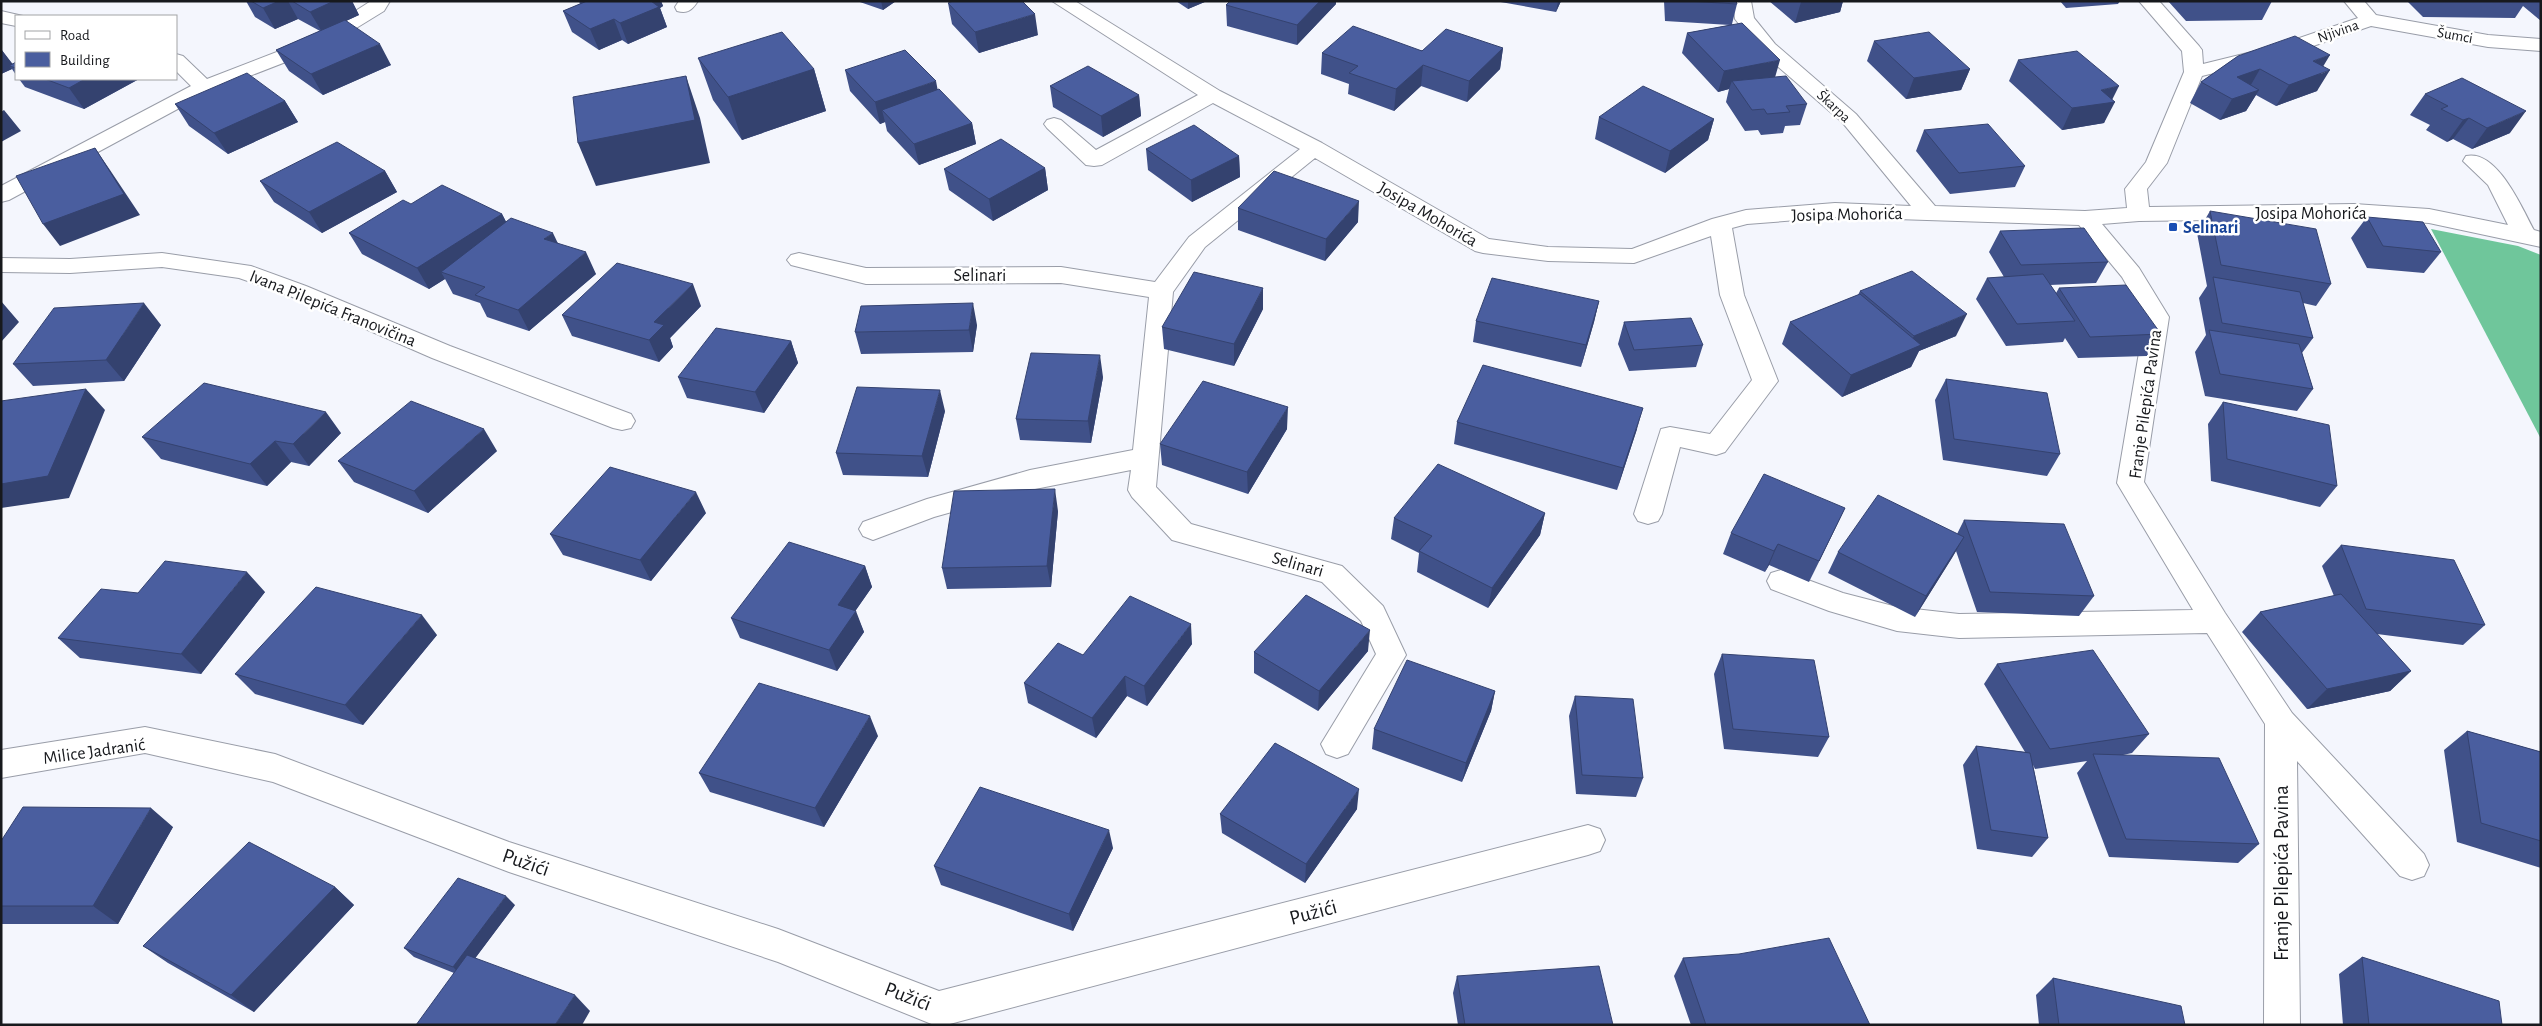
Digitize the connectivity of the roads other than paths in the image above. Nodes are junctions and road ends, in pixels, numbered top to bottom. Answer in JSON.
{"nodes":[{"id":1,"x":381,"y":1,"type":"edge"},
{"id":2,"x":1060,"y":1,"type":"edge"},
{"id":3,"x":1742,"y":1,"type":"edge"},
{"id":4,"x":2148,"y":1,"type":"edge"},
{"id":5,"x":2354,"y":1,"type":"edge"},
{"id":6,"x":1,"y":17,"type":"edge"},
{"id":7,"x":15,"y":20,"type":"edge"},
{"id":8,"x":2370,"y":20,"type":"junction"},
{"id":9,"x":2541,"y":45,"type":"edge"},
{"id":10,"x":178,"y":62,"type":"edge"},
{"id":11,"x":2194,"y":72,"type":"junction"},
{"id":12,"x":204,"y":87,"type":"junction"},
{"id":13,"x":1213,"y":95,"type":"junction"},
{"id":14,"x":1054,"y":124,"type":"dead end"},
{"id":15,"x":1314,"y":148,"type":"junction"},
{"id":16,"x":2474,"y":161,"type":"dead end"},
{"id":17,"x":1,"y":195,"type":"edge"},
{"id":18,"x":1929,"y":213,"type":"junction"},
{"id":19,"x":2139,"y":214,"type":"junction"},
{"id":20,"x":2085,"y":218,"type":"junction"},
{"id":21,"x":1720,"y":224,"type":"junction"},
{"id":22,"x":2533,"y":238,"type":"edge"},
{"id":23,"x":799,"y":260,"type":"dead end"},
{"id":24,"x":1,"y":265,"type":"edge"},
{"id":25,"x":1161,"y":291,"type":"junction"},
{"id":26,"x":622,"y":421,"type":"dead end"},
{"id":27,"x":1146,"y":456,"type":"junction"},
{"id":28,"x":1648,"y":514,"type":"dead end"},
{"id":29,"x":874,"y":529,"type":"dead end"},
{"id":30,"x":1781,"y":581,"type":"dead end"},
{"id":31,"x":2215,"y":621,"type":"junction"},
{"id":32,"x":2282,"y":722,"type":"junction"},
{"id":33,"x":1338,"y":744,"type":"dead end"},
{"id":34,"x":1,"y":764,"type":"edge"},
{"id":35,"x":275,"y":768,"type":"joint"},
{"id":36,"x":1588,"y":840,"type":"dead end"},
{"id":37,"x":2412,"y":865,"type":"dead end"},
{"id":38,"x":2282,"y":1025,"type":"edge"}],
"edges":[{"from":1,"to":12,"type":"street"},
{"from":2,"to":13,"type":"street","name":"Josipa Mohorića"},
{"from":3,"to":18,"type":"street","name":"Škarpa"},
{"from":4,"to":11,"type":"street"},
{"from":5,"to":8,"type":"street","name":"Njivina"},
{"from":6,"to":7,"type":"street"},
{"from":8,"to":9,"type":"street","name":"Šumci"},
{"from":8,"to":11,"type":"street","name":"Njivina"},
{"from":10,"to":12,"type":"street"},
{"from":11,"to":19,"type":"street"},
{"from":12,"to":17,"type":"street"},
{"from":13,"to":14,"type":"street"},
{"from":13,"to":15,"type":"street","name":"Josipa Mohorića"},
{"from":15,"to":21,"type":"street","name":"Josipa Mohorića"},
{"from":15,"to":25,"type":"street"},
{"from":16,"to":22,"type":"street","name":"Josipa Mohorića"},
{"from":18,"to":20,"type":"street","name":"Josipa Mohorića"},
{"from":18,"to":21,"type":"street","name":"Josipa Mohorića"},
{"from":19,"to":20,"type":"street","name":"Josipa Mohorića"},
{"from":19,"to":22,"type":"street","name":"Josipa Mohorića"},
{"from":20,"to":31,"type":"street","name":"Franje Pilepića Pavina"},
{"from":21,"to":28,"type":"street"},
{"from":23,"to":25,"type":"street","name":"Selinari"},
{"from":24,"to":26,"type":"street","name":"Ivana Pilepića Franovičina"},
{"from":25,"to":27,"type":"street","name":"Selinari"},
{"from":27,"to":29,"type":"street"},
{"from":27,"to":33,"type":"street","name":"Selinari"},
{"from":30,"to":31,"type":"street"},
{"from":31,"to":32,"type":"street","name":"Franje Pilepića Pavina"},
{"from":32,"to":37,"type":"street","name":"Franje Pilepića Pavina"},
{"from":32,"to":38,"type":"street","name":"Franje Pilepića Pavina"},
{"from":34,"to":35,"type":"street","name":"Milice Jadranić"},
{"from":35,"to":36,"type":"street","name":"Pužići"}]}
